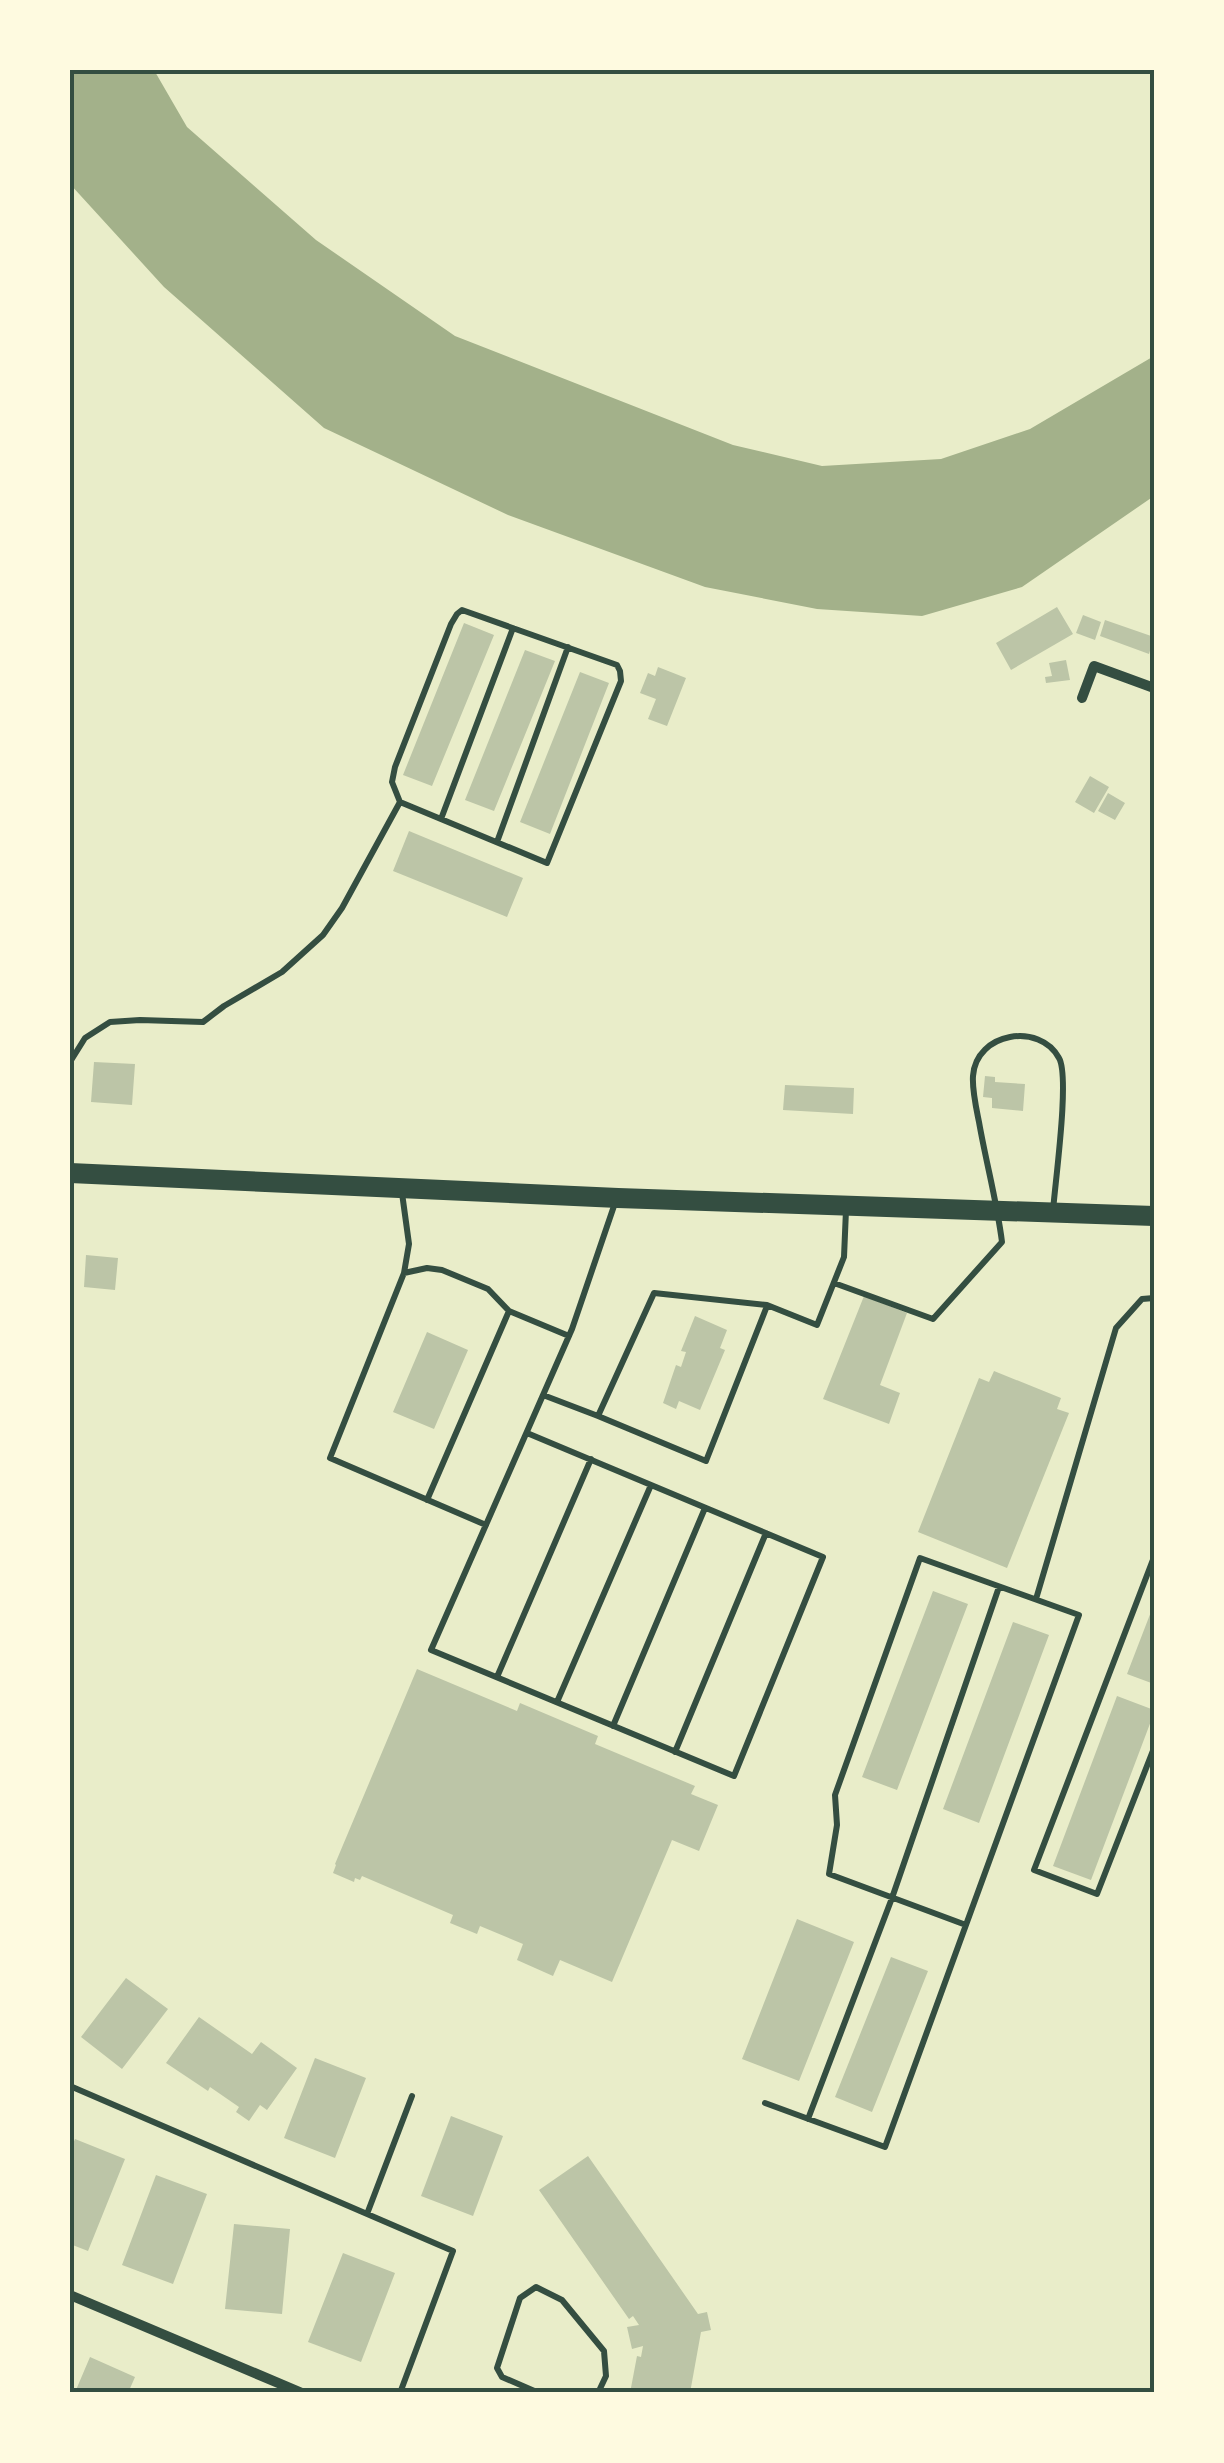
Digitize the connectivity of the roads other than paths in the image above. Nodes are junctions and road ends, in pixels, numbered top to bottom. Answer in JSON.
{"nodes":[{"id":1,"x":513,"y":628,"type":"junction"},
{"id":2,"x":568,"y":648,"type":"junction"},
{"id":3,"x":1154,"y":688,"type":"edge"},
{"id":4,"x":1082,"y":698,"type":"dead end"},
{"id":5,"x":400,"y":802,"type":"junction"},
{"id":6,"x":441,"y":819,"type":"junction"},
{"id":7,"x":496,"y":842,"type":"junction"},
{"id":8,"x":70,"y":1062,"type":"edge"},
{"id":9,"x":70,"y":1173,"type":"edge"},
{"id":10,"x":402,"y":1188,"type":"junction"},
{"id":11,"x":618,"y":1198,"type":"junction"},
{"id":12,"x":846,"y":1204,"type":"junction"},
{"id":13,"x":998,"y":1210,"type":"junction"},
{"id":14,"x":1053,"y":1212,"type":"junction"},
{"id":15,"x":1154,"y":1216,"type":"edge"},
{"id":16,"x":404,"y":1273,"type":"junction"},
{"id":17,"x":834,"y":1283,"type":"junction"},
{"id":18,"x":1154,"y":1298,"type":"edge"},
{"id":19,"x":767,"y":1305,"type":"junction"},
{"id":20,"x":509,"y":1311,"type":"junction"},
{"id":21,"x":569,"y":1336,"type":"junction"},
{"id":22,"x":542,"y":1396,"type":"junction"},
{"id":23,"x":598,"y":1416,"type":"junction"},
{"id":24,"x":528,"y":1433,"type":"junction"},
{"id":25,"x":590,"y":1460,"type":"junction"},
{"id":26,"x":651,"y":1484,"type":"junction"},
{"id":27,"x":427,"y":1500,"type":"junction"},
{"id":28,"x":706,"y":1508,"type":"junction"},
{"id":29,"x":486,"y":1525,"type":"junction"},
{"id":30,"x":766,"y":1533,"type":"junction"},
{"id":31,"x":1154,"y":1557,"type":"edge"},
{"id":32,"x":999,"y":1587,"type":"junction"},
{"id":33,"x":1035,"y":1600,"type":"junction"},
{"id":34,"x":497,"y":1677,"type":"junction"},
{"id":35,"x":557,"y":1702,"type":"junction"},
{"id":36,"x":614,"y":1726,"type":"junction"},
{"id":37,"x":1154,"y":1748,"type":"edge"},
{"id":38,"x":675,"y":1752,"type":"junction"},
{"id":39,"x":892,"y":1898,"type":"junction"},
{"id":40,"x":966,"y":1926,"type":"junction"},
{"id":41,"x":70,"y":2086,"type":"edge"},
{"id":42,"x":412,"y":2096,"type":"dead end"},
{"id":43,"x":765,"y":2103,"type":"dead end"},
{"id":44,"x":808,"y":2119,"type":"junction"},
{"id":45,"x":367,"y":2214,"type":"junction"},
{"id":46,"x":70,"y":2295,"type":"edge"},
{"id":47,"x":514,"y":2384,"type":"junction"},
{"id":48,"x":302,"y":2393,"type":"edge"},
{"id":49,"x":400,"y":2393,"type":"edge"},
{"id":50,"x":510,"y":2393,"type":"edge"},
{"id":51,"x":538,"y":2393,"type":"edge"},
{"id":52,"x":598,"y":2393,"type":"edge"}],
"edges":[{"from":1,"to":2,"type":"lane"},
{"from":1,"to":5,"type":"lane"},
{"from":1,"to":6,"type":"lane"},
{"from":2,"to":7,"type":"lane"},
{"from":2,"to":7,"type":"lane"},
{"from":3,"to":4,"type":"street"},
{"from":5,"to":6,"type":"lane"},
{"from":5,"to":8,"type":"lane"},
{"from":6,"to":7,"type":"lane"},
{"from":9,"to":10,"type":"highway"},
{"from":10,"to":11,"type":"highway"},
{"from":10,"to":16,"type":"lane"},
{"from":11,"to":12,"type":"highway"},
{"from":11,"to":21,"type":"lane"},
{"from":12,"to":13,"type":"highway"},
{"from":12,"to":17,"type":"lane"},
{"from":13,"to":14,"type":"highway"},
{"from":13,"to":14,"type":"lane"},
{"from":13,"to":17,"type":"lane"},
{"from":14,"to":15,"type":"highway"},
{"from":16,"to":20,"type":"lane"},
{"from":16,"to":27,"type":"lane"},
{"from":17,"to":19,"type":"lane"},
{"from":18,"to":33,"type":"lane"},
{"from":19,"to":23,"type":"lane"},
{"from":19,"to":23,"type":"lane"},
{"from":20,"to":21,"type":"lane"},
{"from":20,"to":27,"type":"lane"},
{"from":21,"to":22,"type":"lane"},
{"from":22,"to":23,"type":"lane"},
{"from":22,"to":24,"type":"lane"},
{"from":24,"to":25,"type":"lane"},
{"from":24,"to":29,"type":"lane"},
{"from":25,"to":26,"type":"lane"},
{"from":25,"to":34,"type":"lane"},
{"from":26,"to":28,"type":"lane"},
{"from":26,"to":35,"type":"lane"},
{"from":27,"to":29,"type":"lane"},
{"from":28,"to":30,"type":"lane"},
{"from":28,"to":36,"type":"lane"},
{"from":29,"to":34,"type":"lane"},
{"from":30,"to":38,"type":"lane"},
{"from":30,"to":38,"type":"lane"},
{"from":31,"to":37,"type":"lane"},
{"from":32,"to":33,"type":"lane"},
{"from":32,"to":39,"type":"lane"},
{"from":32,"to":39,"type":"lane"},
{"from":33,"to":40,"type":"lane"},
{"from":34,"to":35,"type":"lane"},
{"from":35,"to":36,"type":"lane"},
{"from":36,"to":38,"type":"lane"},
{"from":39,"to":40,"type":"lane"},
{"from":39,"to":44,"type":"lane"},
{"from":40,"to":44,"type":"lane"},
{"from":41,"to":45,"type":"lane"},
{"from":42,"to":45,"type":"lane"},
{"from":43,"to":44,"type":"lane"},
{"from":45,"to":49,"type":"lane"},
{"from":46,"to":48,"type":"street"},
{"from":47,"to":50,"type":"lane"},
{"from":47,"to":51,"type":"lane"},
{"from":47,"to":52,"type":"lane"}]}
